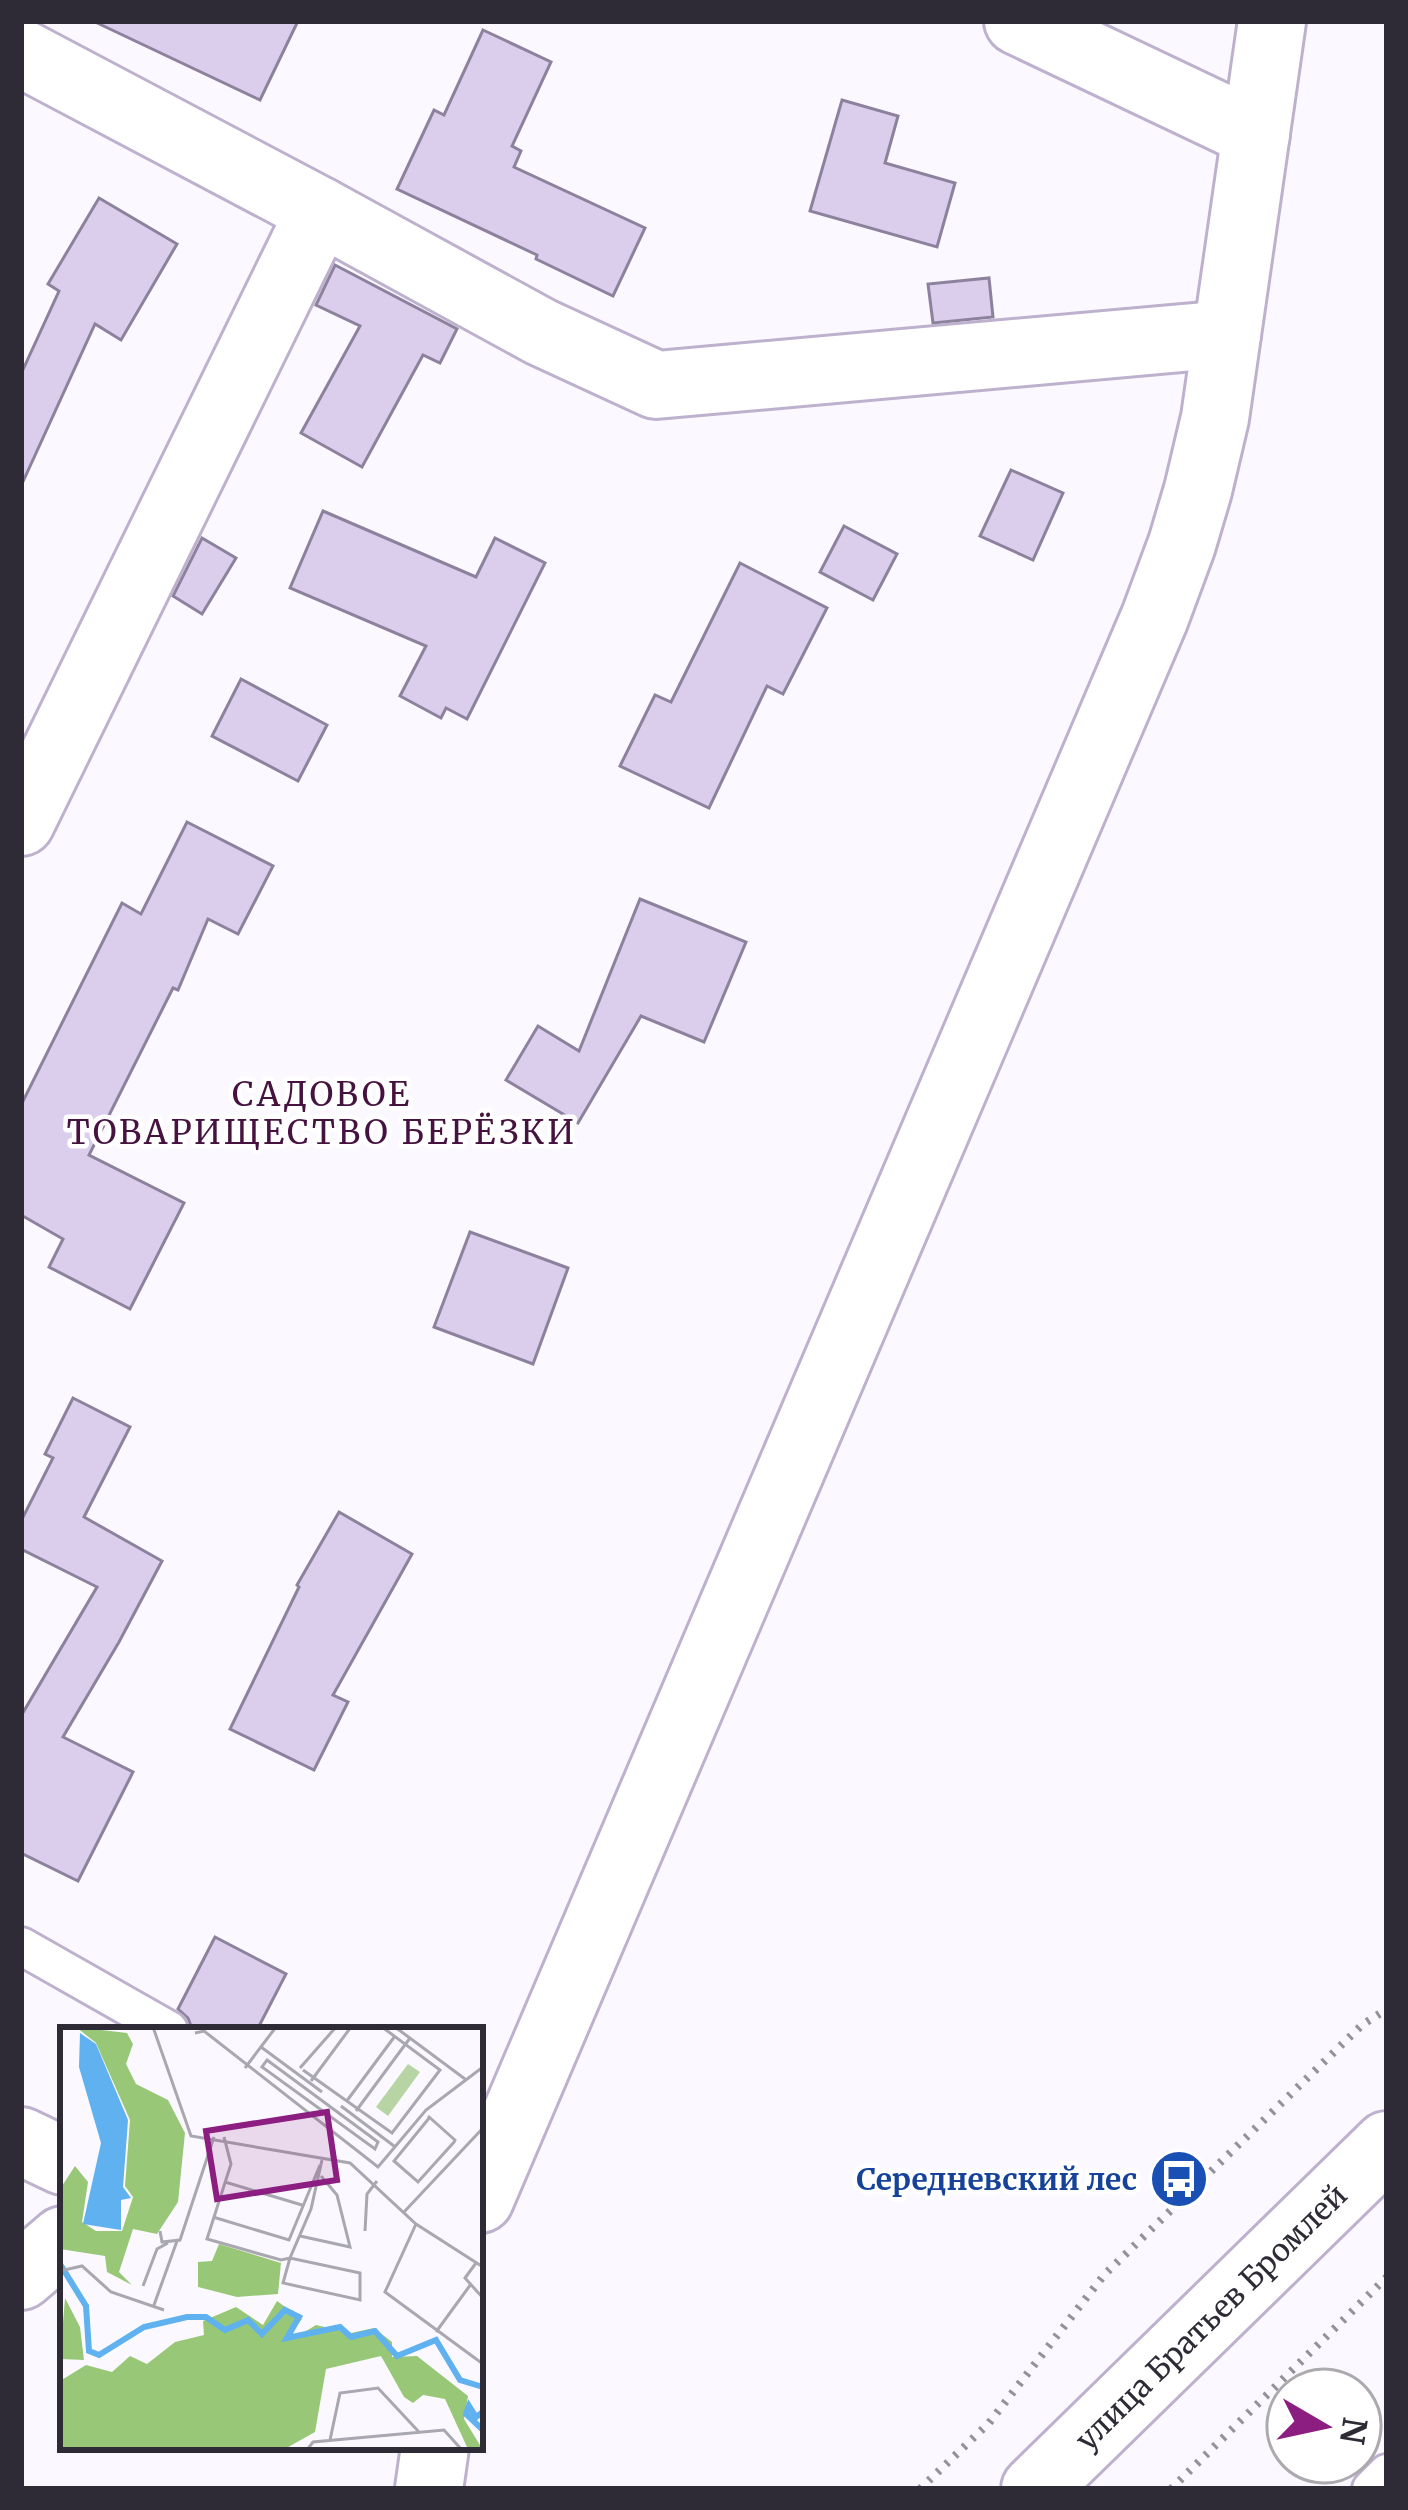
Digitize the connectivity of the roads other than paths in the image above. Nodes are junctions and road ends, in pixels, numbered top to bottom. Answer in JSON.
{"nodes":[{"id":1,"x":1018,"y":21,"type":"edge"},
{"id":2,"x":1272,"y":21,"type":"edge"},
{"id":3,"x":21,"y":53,"type":"edge"},
{"id":4,"x":1256,"y":134,"type":"junction"},
{"id":5,"x":320,"y":211,"type":"junction"},
{"id":6,"x":1227,"y":334,"type":"junction"},
{"id":7,"x":21,"y":822,"type":"edge"},
{"id":8,"x":21,"y":1946,"type":"edge"},
{"id":9,"x":165,"y":2027,"type":"edge"},
{"id":10,"x":21,"y":2141,"type":"edge"},
{"id":11,"x":1387,"y":2145,"type":"edge"},
{"id":12,"x":60,"y":2160,"type":"edge"},
{"id":13,"x":483,"y":2192,"type":"edge"},
{"id":14,"x":60,"y":2243,"type":"edge"},
{"id":15,"x":21,"y":2276,"type":"edge"},
{"id":16,"x":435,"y":2450,"type":"edge"},
{"id":17,"x":1387,"y":2473,"type":"edge"},
{"id":18,"x":429,"y":2489,"type":"edge"},
{"id":19,"x":1035,"y":2489,"type":"edge"},
{"id":20,"x":1371,"y":2489,"type":"edge"}],
"edges":[{"from":1,"to":4,"type":"street"},
{"from":2,"to":4,"type":"street"},
{"from":3,"to":5,"type":"street"},
{"from":4,"to":6,"type":"street"},
{"from":5,"to":6,"type":"street"},
{"from":5,"to":7,"type":"street"},
{"from":6,"to":13,"type":"street"},
{"from":8,"to":9,"type":"lane"},
{"from":10,"to":12,"type":"street"},
{"from":11,"to":19,"type":"street","name":"улица Братьев Бромлей"},
{"from":14,"to":15,"type":"street"},
{"from":16,"to":18,"type":"street"},
{"from":17,"to":20,"type":"lane"}]}
